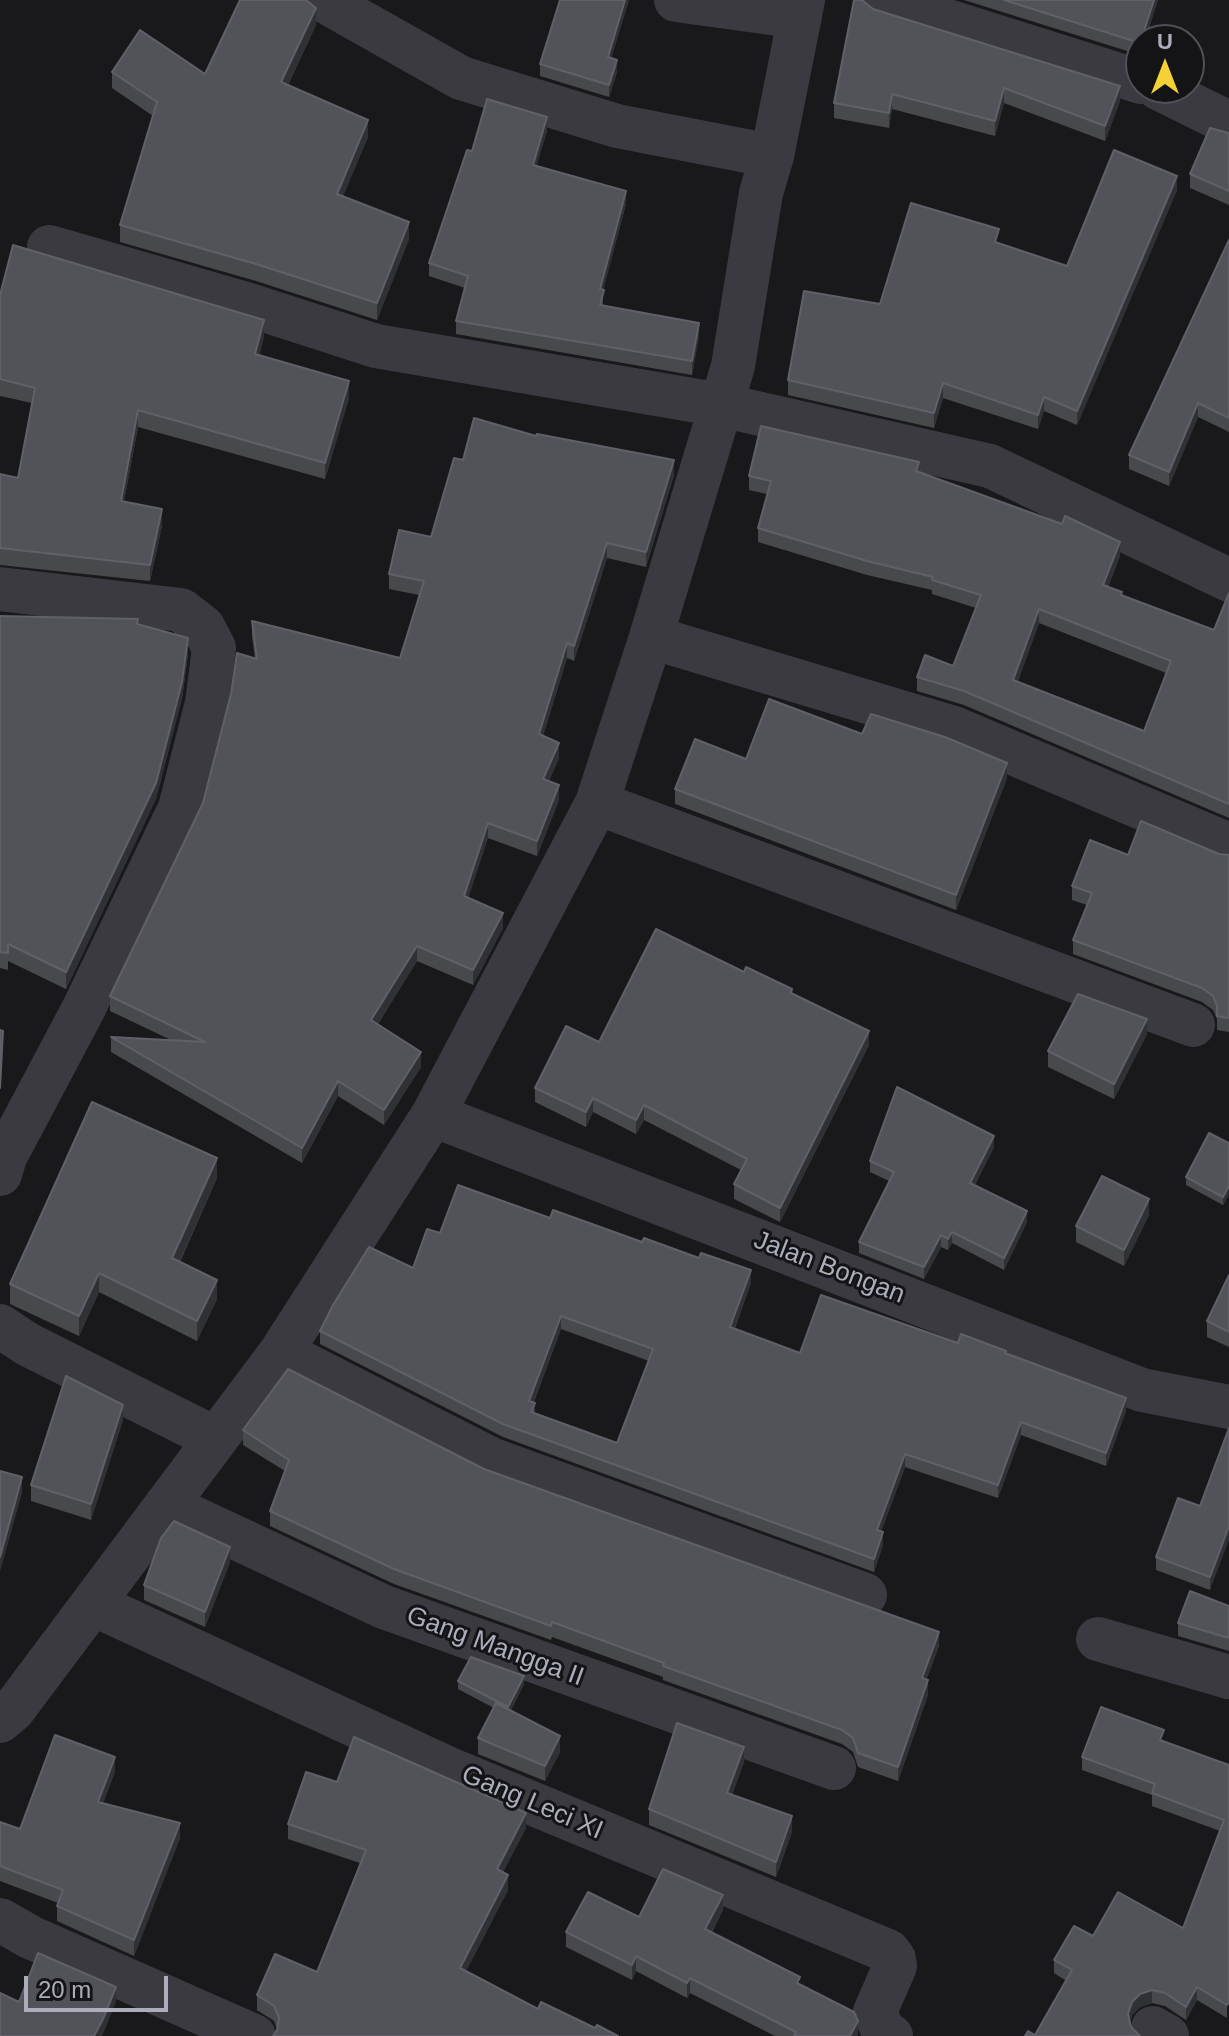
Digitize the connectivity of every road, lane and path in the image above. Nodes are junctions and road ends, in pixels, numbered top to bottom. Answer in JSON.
{"nodes":[{"id":1,"x":323,"y":0,"type":"edge"},
{"id":2,"x":676,"y":0,"type":"edge"},
{"id":3,"x":881,"y":0,"type":"edge"},
{"id":4,"x":801,"y":9,"type":"edge"},
{"id":5,"x":1125,"y":77,"type":"edge"},
{"id":6,"x":1190,"y":104,"type":"edge"},
{"id":7,"x":1229,"y":123,"type":"edge"},
{"id":8,"x":772,"y":156,"type":"junction"},
{"id":9,"x":49,"y":247,"type":"dead end"},
{"id":10,"x":721,"y":405,"type":"junction"},
{"id":11,"x":1229,"y":580,"type":"edge"},
{"id":12,"x":0,"y":589,"type":"edge"},
{"id":13,"x":651,"y":637,"type":"junction"},
{"id":14,"x":597,"y":803,"type":"junction"},
{"id":15,"x":1229,"y":845,"type":"edge"},
{"id":16,"x":1193,"y":1025,"type":"dead end"},
{"id":17,"x":433,"y":1115,"type":"junction"},
{"id":18,"x":0,"y":1174,"type":"edge"},
{"id":19,"x":0,"y":1326,"type":"edge"},
{"id":20,"x":281,"y":1352,"type":"junction"},
{"id":21,"x":1229,"y":1407,"type":"edge"},
{"id":22,"x":214,"y":1438,"type":"junction"},
{"id":23,"x":166,"y":1505,"type":"junction"},
{"id":24,"x":865,"y":1595,"type":"dead end"},
{"id":25,"x":93,"y":1604,"type":"junction"},
{"id":26,"x":1098,"y":1639,"type":"dead end"},
{"id":27,"x":1229,"y":1677,"type":"edge"},
{"id":28,"x":0,"y":1721,"type":"edge"},
{"id":29,"x":834,"y":1768,"type":"dead end"},
{"id":30,"x":0,"y":1920,"type":"edge"},
{"id":31,"x":254,"y":2036,"type":"edge"},
{"id":32,"x":891,"y":2036,"type":"edge"}],
"edges":[{"from":1,"to":8,"type":"street"},
{"from":2,"to":4,"type":"street"},
{"from":3,"to":5,"type":"street"},
{"from":4,"to":8,"type":"street"},
{"from":6,"to":7,"type":"street"},
{"from":8,"to":10,"type":"street"},
{"from":9,"to":10,"type":"street"},
{"from":10,"to":11,"type":"street"},
{"from":10,"to":13,"type":"street"},
{"from":12,"to":18,"type":"street"},
{"from":13,"to":14,"type":"street"},
{"from":13,"to":15,"type":"street"},
{"from":14,"to":16,"type":"street"},
{"from":14,"to":17,"type":"street"},
{"from":17,"to":20,"type":"street"},
{"from":17,"to":21,"type":"street","name":"Jalan Bongan"},
{"from":19,"to":22,"type":"street"},
{"from":20,"to":22,"type":"street"},
{"from":20,"to":24,"type":"street"},
{"from":22,"to":23,"type":"street"},
{"from":23,"to":25,"type":"street"},
{"from":23,"to":29,"type":"street","name":"Gang Mangga II"},
{"from":25,"to":28,"type":"street"},
{"from":25,"to":32,"type":"street","name":"Gang Leci XI"},
{"from":26,"to":27,"type":"street"},
{"from":30,"to":31,"type":"street"}]}
